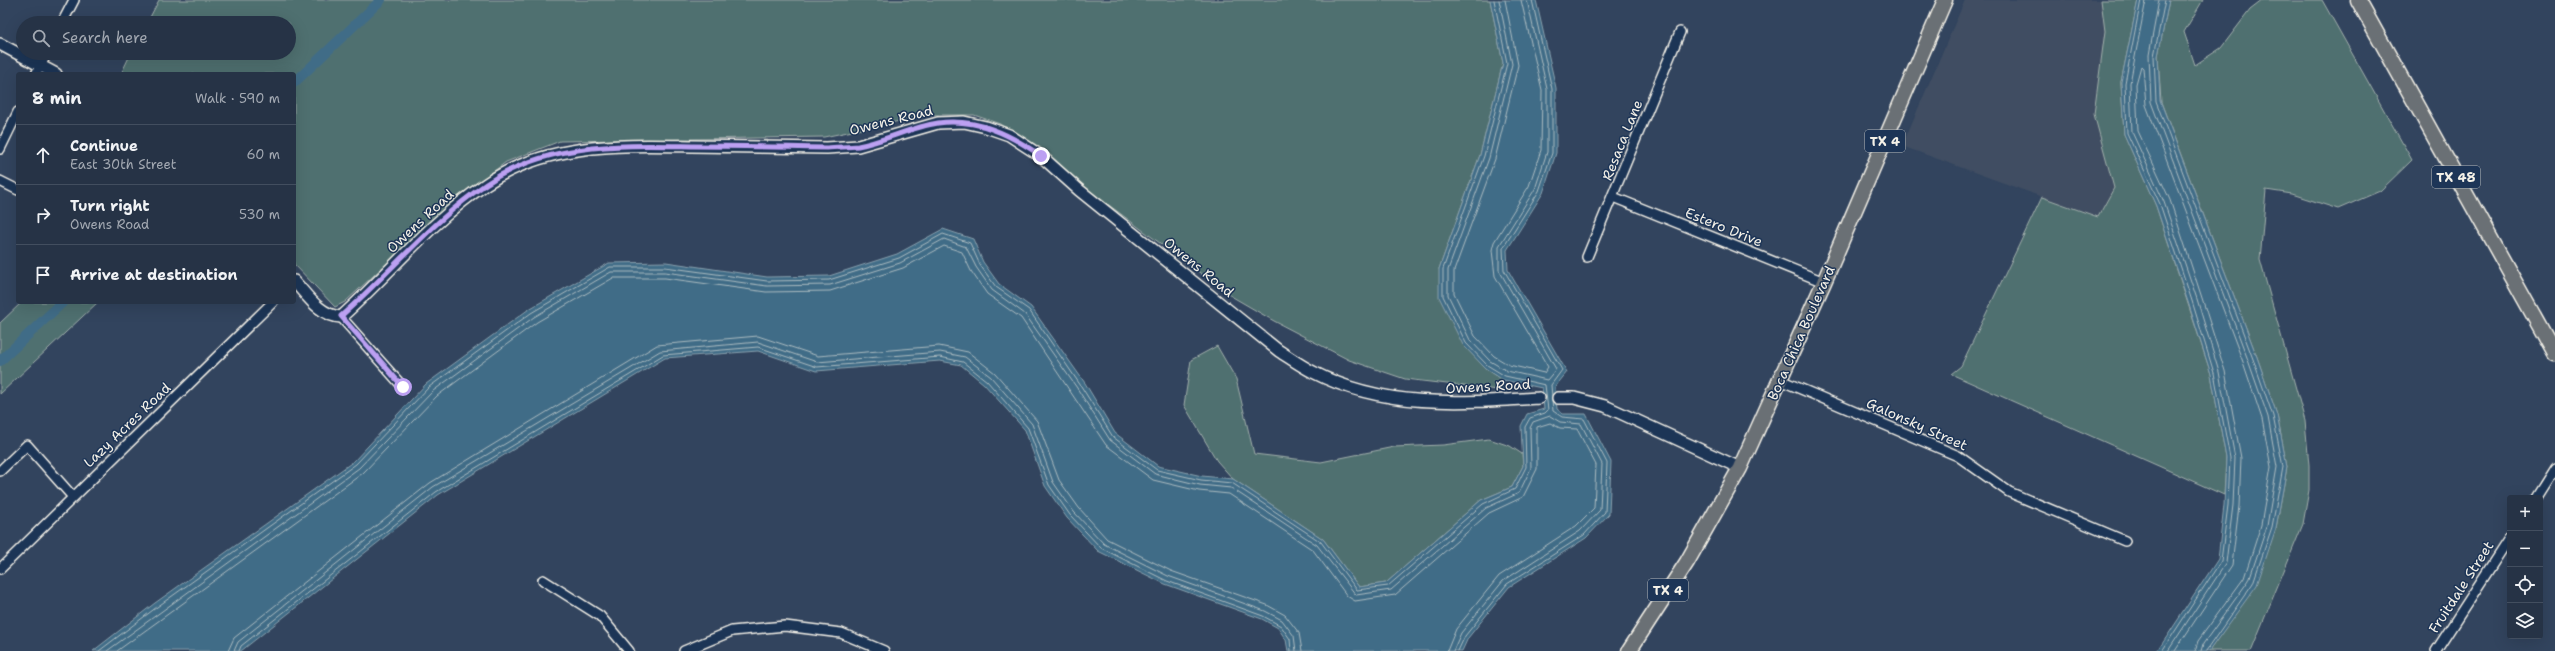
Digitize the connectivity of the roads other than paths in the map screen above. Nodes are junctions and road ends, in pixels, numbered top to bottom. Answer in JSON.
{"nodes":[{"id":1,"x":74,"y":0,"type":"edge"},
{"id":2,"x":1945,"y":0,"type":"edge"},
{"id":3,"x":2358,"y":0,"type":"edge"},
{"id":4,"x":66,"y":16,"type":"edge"},
{"id":5,"x":1680,"y":32,"type":"dead end"},
{"id":6,"x":0,"y":44,"type":"edge"},
{"id":7,"x":16,"y":55,"type":"edge"},
{"id":8,"x":23,"y":60,"type":"edge"},
{"id":9,"x":43,"y":60,"type":"edge"},
{"id":10,"x":38,"y":70,"type":"edge"},
{"id":11,"x":16,"y":116,"type":"edge"},
{"id":12,"x":0,"y":148,"type":"edge"},
{"id":13,"x":0,"y":181,"type":"edge"},
{"id":14,"x":16,"y":189,"type":"edge"},
{"id":15,"x":1614,"y":197,"type":"junction"},
{"id":16,"x":1587,"y":257,"type":"dead end"},
{"id":17,"x":1824,"y":282,"type":"junction"},
{"id":18,"x":296,"y":283,"type":"edge"},
{"id":19,"x":271,"y":304,"type":"edge"},
{"id":20,"x":341,"y":316,"type":"junction"},
{"id":21,"x":2555,"y":354,"type":"edge"},
{"id":22,"x":1780,"y":380,"type":"junction"},
{"id":23,"x":403,"y":387,"type":"dead end"},
{"id":24,"x":1540,"y":398,"type":"dead end"},
{"id":25,"x":1558,"y":398,"type":"dead end"},
{"id":26,"x":1740,"y":468,"type":"junction"},
{"id":27,"x":2555,"y":468,"type":"edge"},
{"id":28,"x":0,"y":471,"type":"edge"},
{"id":29,"x":2538,"y":495,"type":"edge"},
{"id":30,"x":73,"y":497,"type":"junction"},
{"id":31,"x":2124,"y":541,"type":"dead end"},
{"id":32,"x":2507,"y":542,"type":"edge"},
{"id":33,"x":0,"y":569,"type":"edge"},
{"id":34,"x":543,"y":580,"type":"dead end"},
{"id":35,"x":629,"y":651,"type":"edge"},
{"id":36,"x":684,"y":651,"type":"edge"},
{"id":37,"x":884,"y":651,"type":"edge"},
{"id":38,"x":1629,"y":651,"type":"edge"},
{"id":39,"x":2436,"y":651,"type":"edge"}],
"edges":[{"from":1,"to":4,"type":"street"},
{"from":2,"to":17,"type":"main road","name":"Boca Chica Boulevard","number":"TX 4"},
{"from":3,"to":21,"type":"main road","number":"TX 48"},
{"from":5,"to":15,"type":"street","name":"Resaca Lane"},
{"from":6,"to":7,"type":"street"},
{"from":8,"to":10,"type":"street"},
{"from":9,"to":10,"type":"street"},
{"from":11,"to":12,"type":"street"},
{"from":13,"to":14,"type":"street"},
{"from":15,"to":16,"type":"street","name":"Resaca Lane"},
{"from":15,"to":17,"type":"street","name":"Estero Drive"},
{"from":17,"to":22,"type":"main road","name":"Boca Chica Boulevard","number":"TX 4"},
{"from":18,"to":20,"type":"street"},
{"from":19,"to":30,"type":"street","name":"Lazy Acres Road"},
{"from":20,"to":23,"type":"street"},
{"from":20,"to":24,"type":"street","name":"Owens Road"},
{"from":22,"to":26,"type":"main road","name":"Boca Chica Boulevard","number":"TX 4"},
{"from":22,"to":31,"type":"street","name":"Galonsky Street"},
{"from":25,"to":26,"type":"street"},
{"from":26,"to":38,"type":"main road","name":"Boca Chica Boulevard","number":"TX 4"},
{"from":27,"to":29,"type":"street"},
{"from":28,"to":30,"type":"street"},
{"from":30,"to":33,"type":"street","name":"Lazy Acres Road"},
{"from":32,"to":39,"type":"street","name":"Fruitdale Street"},
{"from":34,"to":35,"type":"street"},
{"from":36,"to":37,"type":"street"}]}
